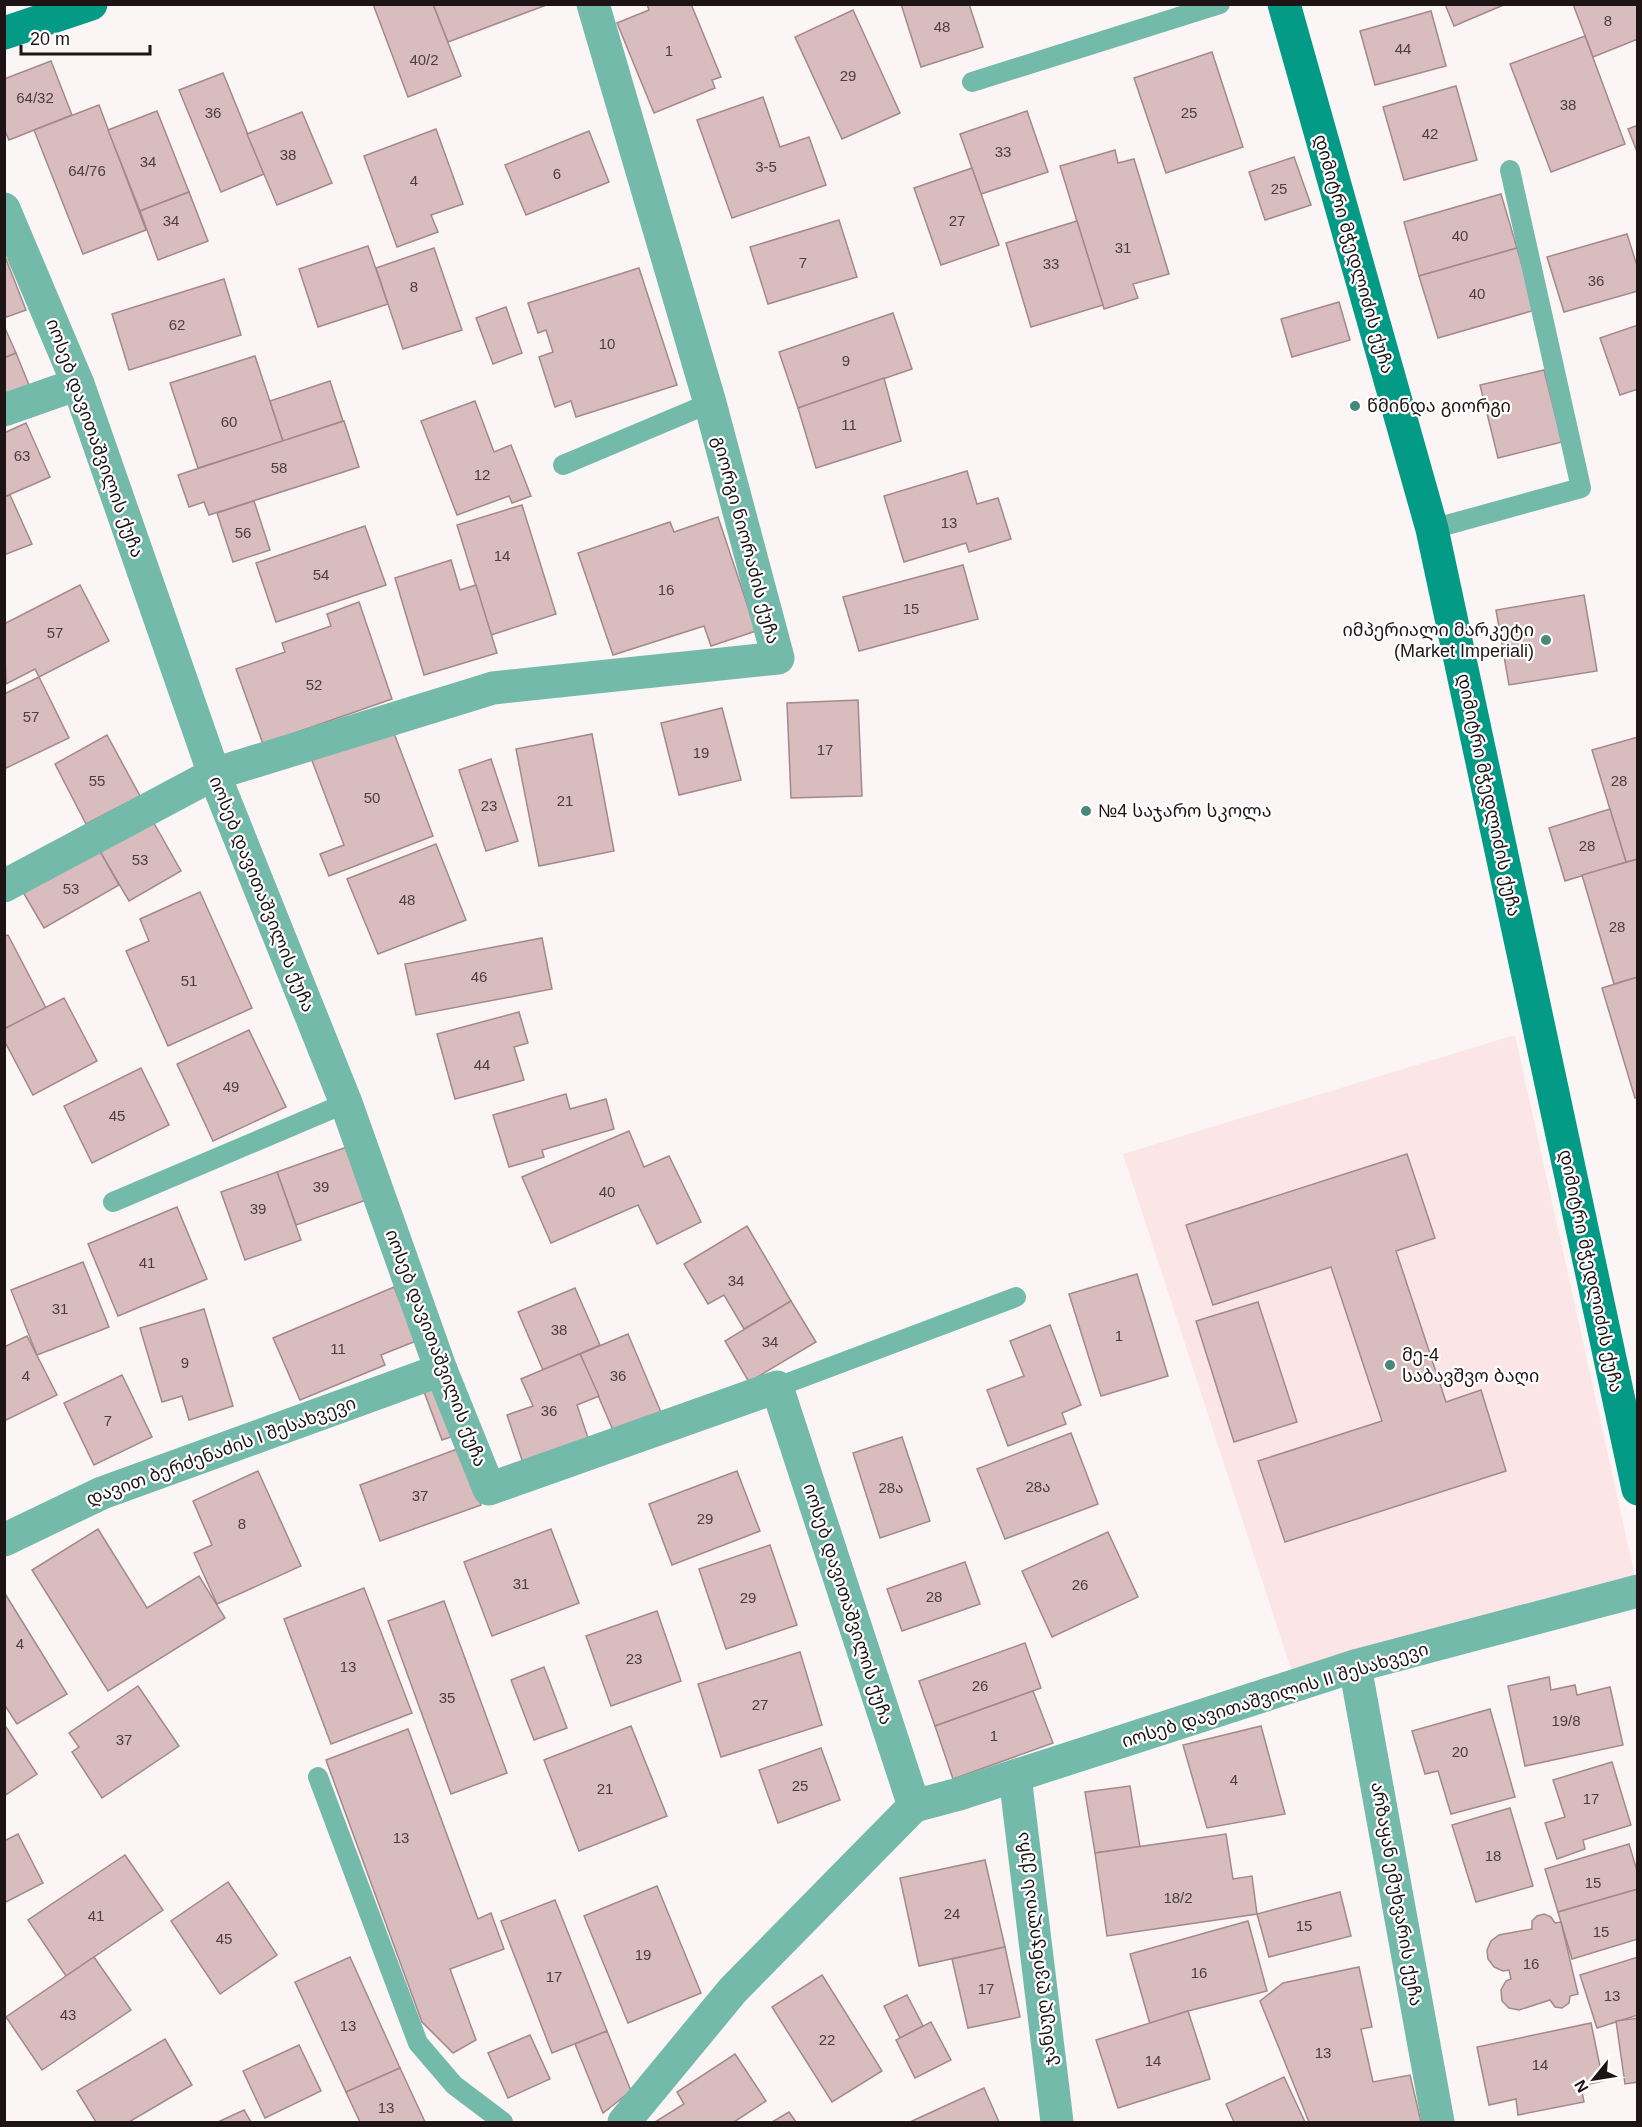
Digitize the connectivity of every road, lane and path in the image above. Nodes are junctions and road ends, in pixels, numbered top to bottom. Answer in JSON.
{"nodes":[{"id":1,"x":91,"y":4,"type":"edge"},
{"id":2,"x":593,"y":4,"type":"edge"},
{"id":3,"x":1220,"y":4,"type":"edge"},
{"id":4,"x":1284,"y":4,"type":"edge"},
{"id":5,"x":4,"y":33,"type":"edge"},
{"id":6,"x":972,"y":82,"type":"dead end"},
{"id":7,"x":1510,"y":170,"type":"dead end"},
{"id":8,"x":4,"y":209,"type":"edge"},
{"id":9,"x":78,"y":384,"type":"junction"},
{"id":10,"x":710,"y":403,"type":"junction"},
{"id":11,"x":4,"y":410,"type":"edge"},
{"id":12,"x":563,"y":465,"type":"dead end"},
{"id":13,"x":1432,"y":529,"type":"junction"},
{"id":14,"x":214,"y":774,"type":"junction"},
{"id":15,"x":4,"y":886,"type":"edge"},
{"id":16,"x":346,"y":1103,"type":"junction"},
{"id":17,"x":113,"y":1202,"type":"dead end"},
{"id":18,"x":1016,"y":1298,"type":"dead end"},
{"id":19,"x":441,"y":1370,"type":"junction"},
{"id":20,"x":777,"y":1387,"type":"junction"},
{"id":21,"x":1638,"y":1489,"type":"edge"},
{"id":22,"x":4,"y":1540,"type":"edge"},
{"id":23,"x":1638,"y":1591,"type":"edge"},
{"id":24,"x":1355,"y":1666,"type":"junction"},
{"id":25,"x":1016,"y":1776,"type":"junction"},
{"id":26,"x":318,"y":1777,"type":"dead end"},
{"id":27,"x":914,"y":1806,"type":"junction"},
{"id":28,"x":503,"y":2122,"type":"edge"},
{"id":29,"x":624,"y":2122,"type":"edge"},
{"id":30,"x":1057,"y":2122,"type":"edge"},
{"id":31,"x":1438,"y":2122,"type":"edge"}],
"edges":[{"from":1,"to":5,"type":"street"},
{"from":2,"to":10,"type":"street","name":"გიორგი ნიორაძის ქუჩა"},
{"from":3,"to":6,"type":"lane"},
{"from":4,"to":13,"type":"street","name":"დიმიტრი მჭედლიძის ქუჩა"},
{"from":7,"to":13,"type":"lane"},
{"from":8,"to":9,"type":"street","name":"იოსებ დავითაშვილის ქუჩა"},
{"from":9,"to":11,"type":"street"},
{"from":9,"to":14,"type":"street","name":"იოსებ დავითაშვილის ქუჩა"},
{"from":10,"to":12,"type":"lane"},
{"from":10,"to":14,"type":"street","name":"გიორგი ნიორაძის ქუჩა"},
{"from":13,"to":21,"type":"street","name":"დიმიტრი მჭედლიძის ქუჩა"},
{"from":14,"to":15,"type":"street"},
{"from":14,"to":16,"type":"street","name":"იოსებ დავითაშვილის ქუჩა"},
{"from":16,"to":17,"type":"lane"},
{"from":16,"to":19,"type":"street","name":"იოსებ დავითაშვილის ქუჩა"},
{"from":18,"to":20,"type":"lane"},
{"from":19,"to":20,"type":"street","name":"იოსებ დავითაშვილის ქუჩა"},
{"from":19,"to":22,"type":"street","name":"დავით ბერძენაძის I შესახვევი"},
{"from":20,"to":27,"type":"street","name":"იოსებ დავითაშვილის ქუჩა"},
{"from":23,"to":24,"type":"street","name":"იოსებ დავითაშვილის II შესახვევი"},
{"from":24,"to":25,"type":"street","name":"იოსებ დავითაშვილის II შესახვევი"},
{"from":24,"to":31,"type":"street","name":"არზაყან ემუხვარის ქუჩა"},
{"from":25,"to":27,"type":"street","name":"იოსებ დავითაშვილის II შესახვევი"},
{"from":25,"to":30,"type":"street","name":"ჯანსუღ ღვინჯილიას ქუჩა"},
{"from":26,"to":28,"type":"lane"},
{"from":27,"to":29,"type":"street"}]}
